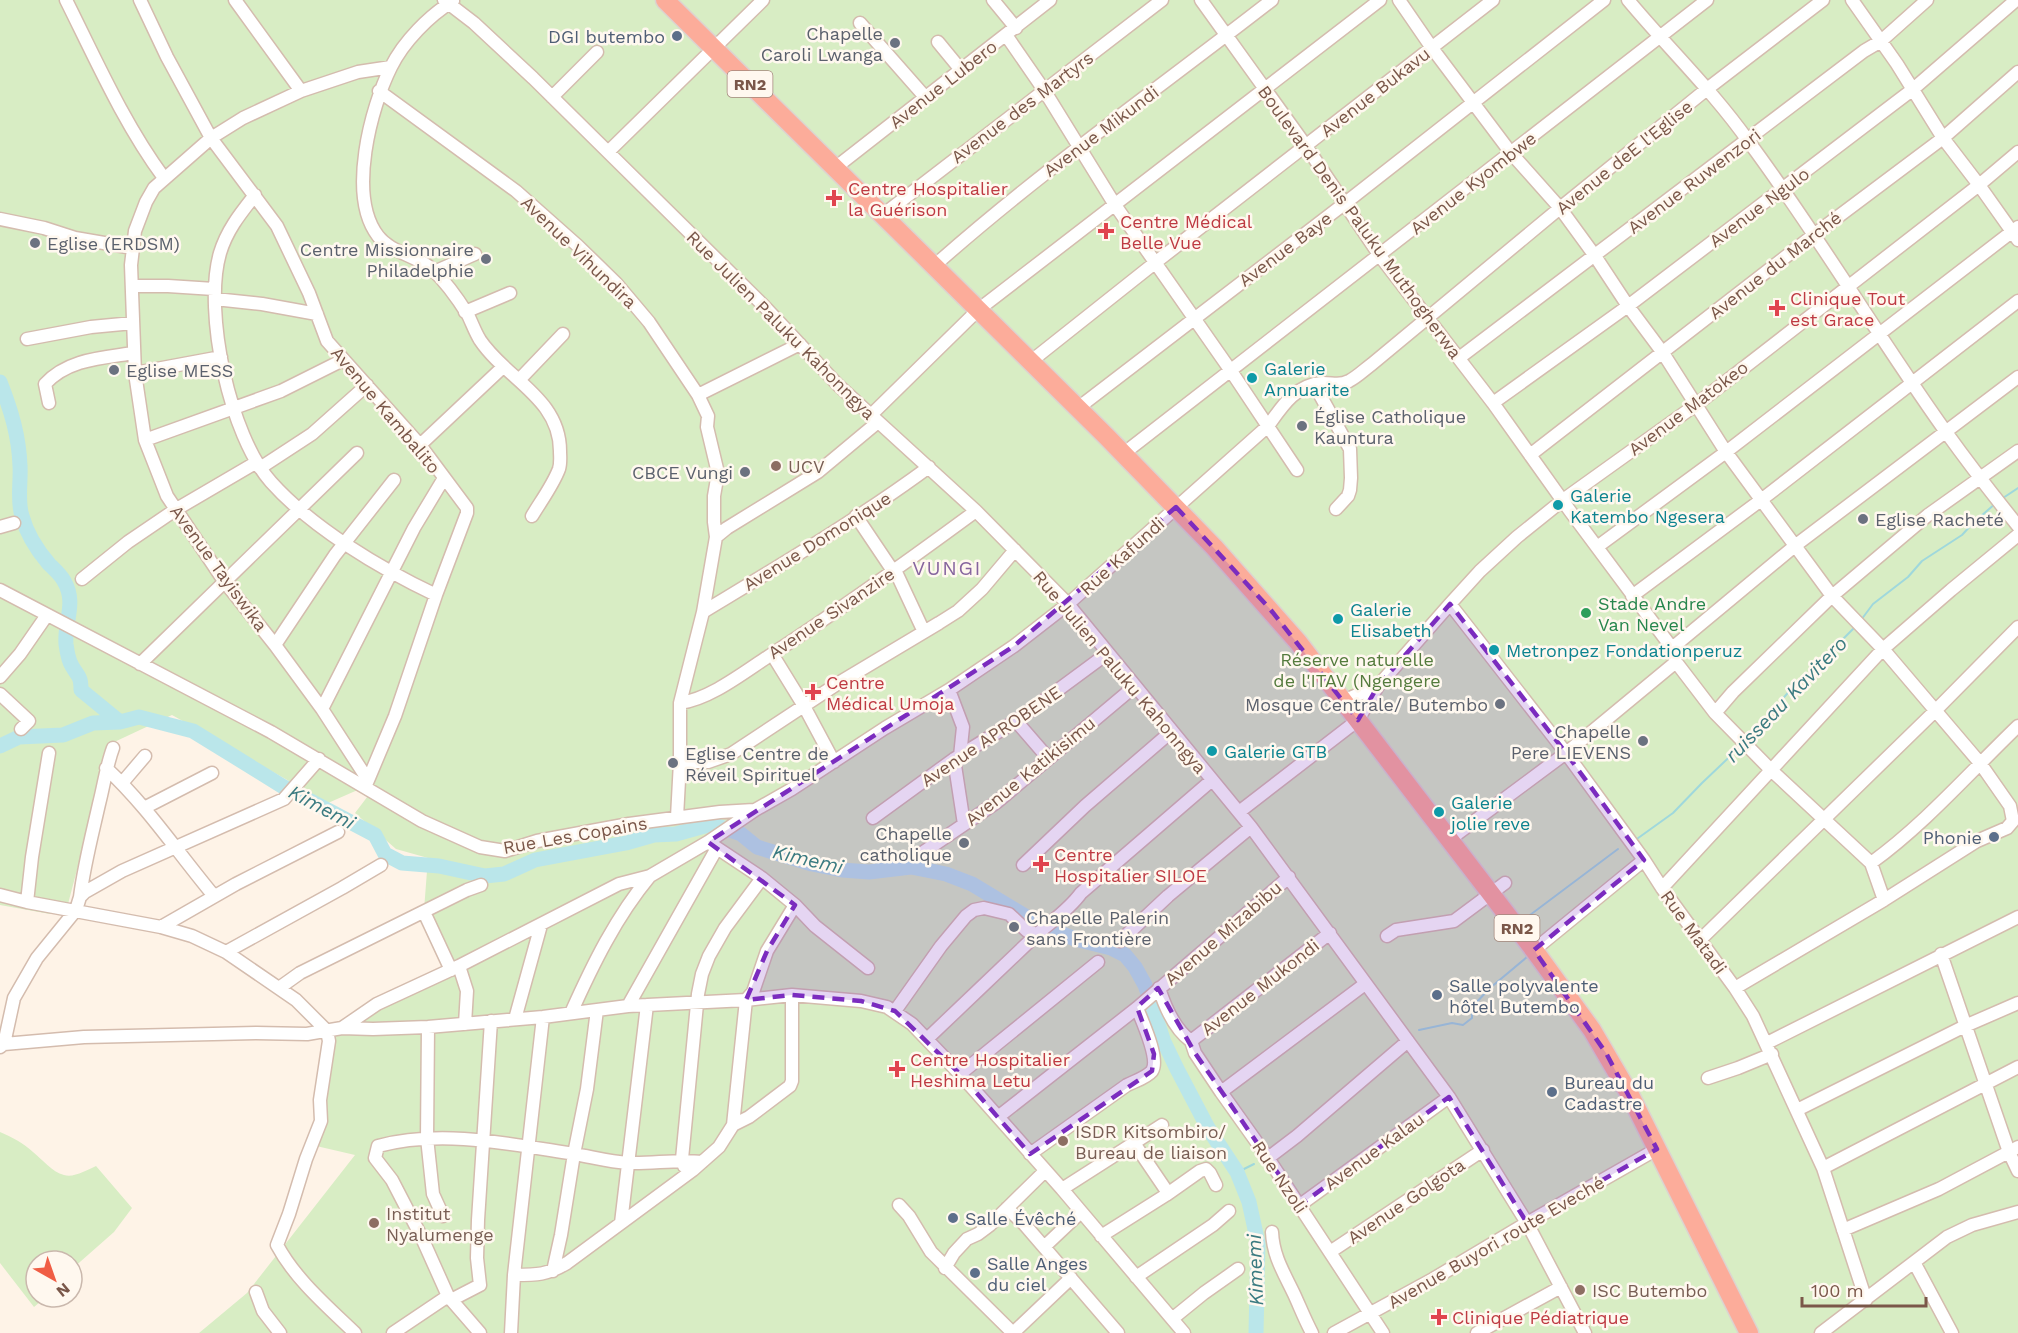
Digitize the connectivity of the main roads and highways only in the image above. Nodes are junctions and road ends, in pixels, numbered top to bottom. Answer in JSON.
{"nodes":[{"id":1,"x":665,"y":0,"type":"edge"},
{"id":2,"x":1749,"y":1333,"type":"edge"}],
"edges":[{"from":1,"to":2,"type":"highway","number":"RN2"}]}
